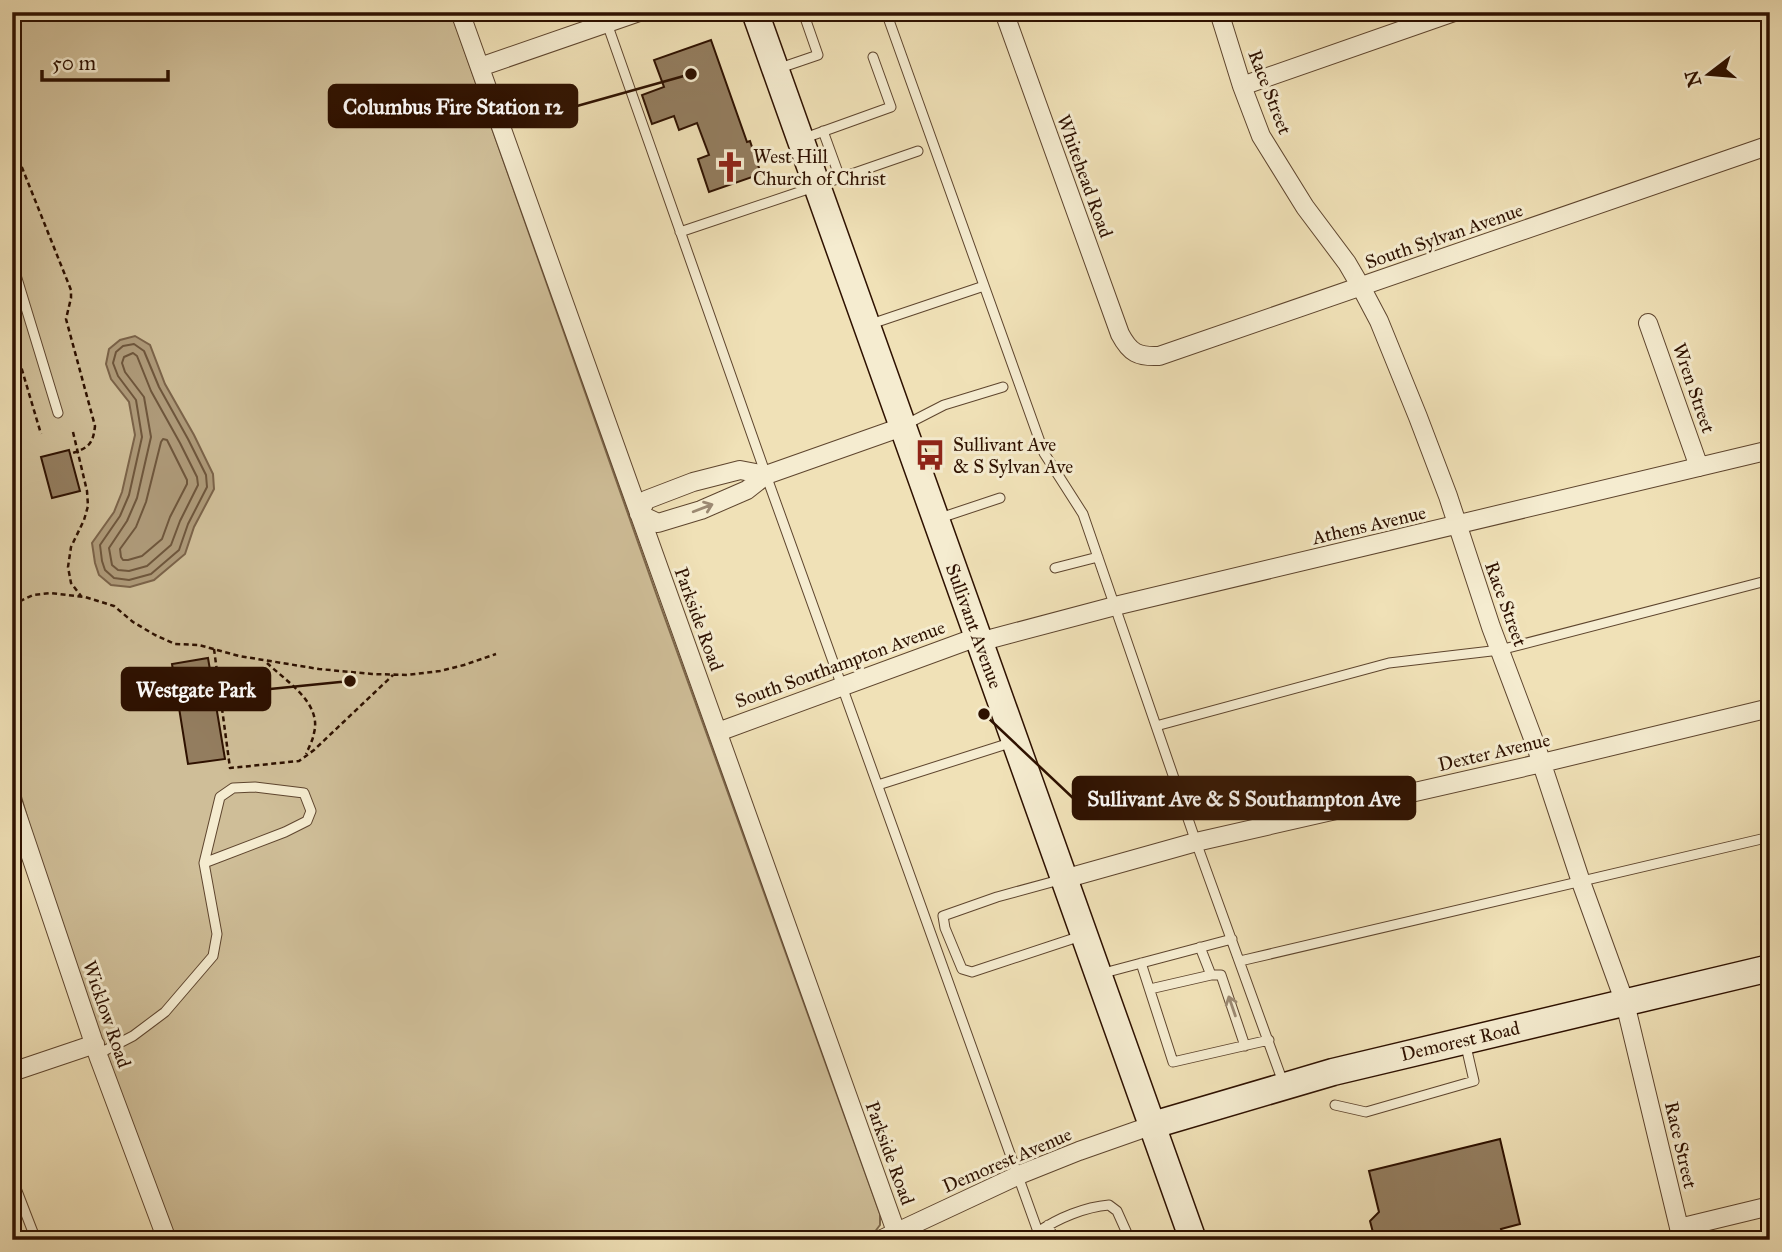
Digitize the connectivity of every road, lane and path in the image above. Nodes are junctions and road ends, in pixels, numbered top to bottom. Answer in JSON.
{"nodes":[{"id":1,"x":460,"y":12,"type":"edge"},
{"id":2,"x":639,"y":12,"type":"edge"},
{"id":3,"x":755,"y":12,"type":"edge"},
{"id":4,"x":803,"y":12,"type":"edge"},
{"id":5,"x":886,"y":12,"type":"edge"},
{"id":6,"x":1004,"y":12,"type":"edge"},
{"id":7,"x":1219,"y":12,"type":"edge"},
{"id":8,"x":1454,"y":12,"type":"edge"},
{"id":9,"x":605,"y":18,"type":"edge"},
{"id":10,"x":873,"y":57,"type":"dead end"},
{"id":11,"x":480,"y":67,"type":"junction"},
{"id":12,"x":776,"y":70,"type":"junction"},
{"id":13,"x":1242,"y":86,"type":"junction"},
{"id":14,"x":12,"y":92,"type":"edge"},
{"id":15,"x":812,"y":135,"type":"junction"},
{"id":16,"x":1770,"y":145,"type":"edge"},
{"id":17,"x":918,"y":151,"type":"dead end"},
{"id":18,"x":828,"y":182,"type":"junction"},
{"id":19,"x":680,"y":232,"type":"junction"},
{"id":20,"x":12,"y":262,"type":"edge"},
{"id":21,"x":984,"y":286,"type":"junction"},
{"id":22,"x":1361,"y":287,"type":"junction"},
{"id":23,"x":1648,"y":323,"type":"dead end"},
{"id":24,"x":866,"y":325,"type":"junction"},
{"id":25,"x":12,"y":336,"type":"edge"},
{"id":26,"x":1132,"y":351,"type":"joint"},
{"id":27,"x":1003,"y":387,"type":"dead end"},
{"id":28,"x":58,"y":413,"type":"dead end"},
{"id":29,"x":902,"y":427,"type":"junction"},
{"id":30,"x":73,"y":432,"type":"dead end"},
{"id":31,"x":41,"y":434,"type":"dead end"},
{"id":32,"x":1770,"y":450,"type":"edge"},
{"id":33,"x":77,"y":452,"type":"junction"},
{"id":34,"x":70,"y":454,"type":"dead end"},
{"id":35,"x":1699,"y":467,"type":"junction"},
{"id":36,"x":766,"y":475,"type":"junction"},
{"id":37,"x":1000,"y":498,"type":"dead end"},
{"id":38,"x":639,"y":514,"type":"junction"},
{"id":39,"x":936,"y":519,"type":"junction"},
{"id":40,"x":1457,"y":526,"type":"junction"},
{"id":41,"x":1097,"y":556,"type":"junction"},
{"id":42,"x":1055,"y":568,"type":"dead end"},
{"id":43,"x":1770,"y":580,"type":"edge"},
{"id":44,"x":81,"y":596,"type":"junction"},
{"id":45,"x":12,"y":605,"type":"edge"},
{"id":46,"x":1115,"y":606,"type":"junction"},
{"id":47,"x":978,"y":639,"type":"junction"},
{"id":48,"x":214,"y":649,"type":"junction"},
{"id":49,"x":1500,"y":650,"type":"junction"},
{"id":50,"x":496,"y":654,"type":"dead end"},
{"id":51,"x":265,"y":662,"type":"junction"},
{"id":52,"x":393,"y":675,"type":"junction"},
{"id":53,"x":843,"y":686,"type":"junction"},
{"id":54,"x":1770,"y":708,"type":"edge"},
{"id":55,"x":1156,"y":726,"type":"junction"},
{"id":56,"x":718,"y":732,"type":"junction"},
{"id":57,"x":1015,"y":741,"type":"junction"},
{"id":58,"x":305,"y":757,"type":"junction"},
{"id":59,"x":1542,"y":763,"type":"junction"},
{"id":60,"x":878,"y":785,"type":"junction"},
{"id":61,"x":12,"y":800,"type":"edge"},
{"id":62,"x":17,"y":830,"type":"edge"},
{"id":63,"x":1770,"y":837,"type":"edge"},
{"id":64,"x":1196,"y":842,"type":"junction"},
{"id":65,"x":204,"y":863,"type":"junction"},
{"id":66,"x":1064,"y":879,"type":"junction"},
{"id":67,"x":1581,"y":882,"type":"junction"},
{"id":68,"x":1084,"y":936,"type":"junction"},
{"id":69,"x":1231,"y":939,"type":"junction"},
{"id":70,"x":1200,"y":947,"type":"junction"},
{"id":71,"x":1240,"y":961,"type":"junction"},
{"id":72,"x":1141,"y":963,"type":"junction"},
{"id":73,"x":1770,"y":968,"type":"edge"},
{"id":74,"x":1098,"y":974,"type":"junction"},
{"id":75,"x":1211,"y":975,"type":"junction"},
{"id":76,"x":1150,"y":989,"type":"junction"},
{"id":77,"x":1625,"y":1003,"type":"junction"},
{"id":78,"x":1465,"y":1040,"type":"junction"},
{"id":79,"x":1269,"y":1041,"type":"junction"},
{"id":80,"x":1245,"y":1046,"type":"junction"},
{"id":81,"x":96,"y":1049,"type":"junction"},
{"id":82,"x":12,"y":1072,"type":"edge"},
{"id":83,"x":1284,"y":1086,"type":"junction"},
{"id":84,"x":1335,"y":1105,"type":"dead end"},
{"id":85,"x":1153,"y":1125,"type":"junction"},
{"id":86,"x":1019,"y":1175,"type":"junction"},
{"id":87,"x":12,"y":1178,"type":"edge"},
{"id":88,"x":14,"y":1190,"type":"edge"},
{"id":89,"x":1770,"y":1206,"type":"edge"},
{"id":90,"x":1048,"y":1225,"type":"junction"},
{"id":91,"x":1681,"y":1234,"type":"edge"},
{"id":92,"x":1039,"y":1236,"type":"edge"},
{"id":93,"x":892,"y":1237,"type":"edge"},
{"id":94,"x":36,"y":1240,"type":"edge"},
{"id":95,"x":167,"y":1240,"type":"edge"},
{"id":96,"x":1054,"y":1240,"type":"edge"},
{"id":97,"x":1130,"y":1240,"type":"edge"},
{"id":98,"x":1193,"y":1240,"type":"edge"}],
"edges":[{"from":1,"to":11,"type":"street","name":"Parkside Road"},
{"from":2,"to":9,"type":"street"},
{"from":3,"to":12,"type":"main road","name":"Sullivant Avenue"},
{"from":4,"to":12,"type":"lane"},
{"from":5,"to":21,"type":"lane"},
{"from":6,"to":26,"type":"street","name":"Whitehead Road"},
{"from":7,"to":13,"type":"street","name":"Race Street"},
{"from":8,"to":13,"type":"street"},
{"from":9,"to":11,"type":"street"},
{"from":9,"to":19,"type":"lane"},
{"from":10,"to":15,"type":"lane"},
{"from":11,"to":38,"type":"street","name":"Parkside Road"},
{"from":12,"to":15,"type":"main road","name":"Sullivant Avenue"},
{"from":13,"to":22,"type":"street","name":"Race Street"},
{"from":14,"to":33,"type":"path"},
{"from":15,"to":18,"type":"main road","name":"Sullivant Avenue"},
{"from":16,"to":22,"type":"street","name":"South Sylvan Avenue"},
{"from":17,"to":18,"type":"lane"},
{"from":18,"to":19,"type":"lane"},
{"from":18,"to":24,"type":"main road","name":"Sullivant Avenue"},
{"from":19,"to":36,"type":"lane"},
{"from":20,"to":28,"type":"lane"},
{"from":21,"to":24,"type":"lane"},
{"from":21,"to":41,"type":"lane"},
{"from":22,"to":26,"type":"street","name":"South Sylvan Avenue"},
{"from":22,"to":40,"type":"street","name":"Race Street"},
{"from":23,"to":35,"type":"street","name":"Wren Street"},
{"from":24,"to":29,"type":"main road","name":"Sullivant Avenue"},
{"from":25,"to":31,"type":"path"},
{"from":27,"to":29,"type":"lane"},
{"from":29,"to":36,"type":"street"},
{"from":29,"to":39,"type":"main road","name":"Sullivant Avenue"},
{"from":30,"to":33,"type":"path"},
{"from":32,"to":35,"type":"street","name":"Athens Avenue"},
{"from":33,"to":34,"type":"path"},
{"from":33,"to":44,"type":"path"},
{"from":35,"to":40,"type":"street","name":"Athens Avenue"},
{"from":38,"to":36,"type":"street","one_way":true},
{"from":36,"to":38,"type":"street"},
{"from":36,"to":53,"type":"lane"},
{"from":37,"to":39,"type":"lane"},
{"from":38,"to":56,"type":"street","name":"Parkside Road"},
{"from":39,"to":47,"type":"main road","name":"Sullivant Avenue"},
{"from":40,"to":46,"type":"street","name":"Athens Avenue"},
{"from":40,"to":49,"type":"street","name":"Race Street"},
{"from":41,"to":42,"type":"lane"},
{"from":41,"to":46,"type":"lane"},
{"from":43,"to":49,"type":"lane"},
{"from":44,"to":45,"type":"path"},
{"from":44,"to":48,"type":"path"},
{"from":46,"to":47,"type":"street","name":"Athens Avenue"},
{"from":46,"to":55,"type":"lane"},
{"from":47,"to":53,"type":"street","name":"South Southampton Avenue"},
{"from":47,"to":57,"type":"main road","name":"Sullivant Avenue"},
{"from":48,"to":51,"type":"path"},
{"from":48,"to":58,"type":"path"},
{"from":49,"to":55,"type":"lane"},
{"from":49,"to":59,"type":"street","name":"Race Street"},
{"from":50,"to":52,"type":"path"},
{"from":51,"to":52,"type":"path"},
{"from":51,"to":58,"type":"path"},
{"from":52,"to":58,"type":"path"},
{"from":53,"to":56,"type":"street","name":"South Southampton Avenue"},
{"from":53,"to":60,"type":"lane"},
{"from":54,"to":59,"type":"street","name":"Dexter Avenue"},
{"from":55,"to":64,"type":"lane"},
{"from":56,"to":93,"type":"street","name":"Parkside Road"},
{"from":57,"to":60,"type":"lane"},
{"from":57,"to":66,"type":"main road","name":"Sullivant Avenue"},
{"from":59,"to":64,"type":"street","name":"Dexter Avenue"},
{"from":59,"to":67,"type":"street","name":"Race Street"},
{"from":60,"to":86,"type":"lane"},
{"from":61,"to":62,"type":"street","name":"Wicklow Road"},
{"from":62,"to":81,"type":"street","name":"Wicklow Road"},
{"from":63,"to":67,"type":"lane"},
{"from":64,"to":66,"type":"street","name":"Dexter Avenue"},
{"from":64,"to":69,"type":"lane"},
{"from":65,"to":65,"type":"lane"},
{"from":65,"to":81,"type":"lane"},
{"from":66,"to":68,"type":"main road","name":"Sullivant Avenue"},
{"from":66,"to":68,"type":"lane"},
{"from":67,"to":71,"type":"lane"},
{"from":67,"to":77,"type":"street","name":"Race Street"},
{"from":68,"to":74,"type":"main road","name":"Sullivant Avenue"},
{"from":69,"to":70,"type":"lane"},
{"from":69,"to":71,"type":"lane"},
{"from":70,"to":72,"type":"lane"},
{"from":70,"to":75,"type":"lane"},
{"from":71,"to":79,"type":"lane"},
{"from":72,"to":74,"type":"lane"},
{"from":72,"to":76,"type":"lane"},
{"from":73,"to":77,"type":"main road","name":"Demorest Road"},
{"from":74,"to":85,"type":"main road","name":"Sullivant Avenue"},
{"from":75,"to":76,"type":"lane"},
{"from":80,"to":75,"type":"lane","one_way":true},
{"from":76,"to":80,"type":"lane"},
{"from":77,"to":78,"type":"main road","name":"Demorest Road"},
{"from":77,"to":91,"type":"street","name":"Race Street"},
{"from":78,"to":83,"type":"main road","name":"Demorest Road"},
{"from":78,"to":84,"type":"lane"},
{"from":79,"to":80,"type":"lane"},
{"from":79,"to":83,"type":"lane"},
{"from":81,"to":82,"type":"street"},
{"from":81,"to":95,"type":"street","name":"Wicklow Road"},
{"from":83,"to":85,"type":"main road","name":"Demorest Road"},
{"from":85,"to":86,"type":"street","name":"Demorest Avenue"},
{"from":85,"to":98,"type":"main road","name":"Sullivant Avenue"},
{"from":86,"to":92,"type":"lane"},
{"from":86,"to":93,"type":"street","name":"Demorest Avenue"},
{"from":87,"to":88,"type":"lane"},
{"from":88,"to":94,"type":"lane"},
{"from":89,"to":91,"type":"street"},
{"from":90,"to":92,"type":"lane"},
{"from":90,"to":96,"type":"lane"},
{"from":90,"to":97,"type":"lane"}]}
